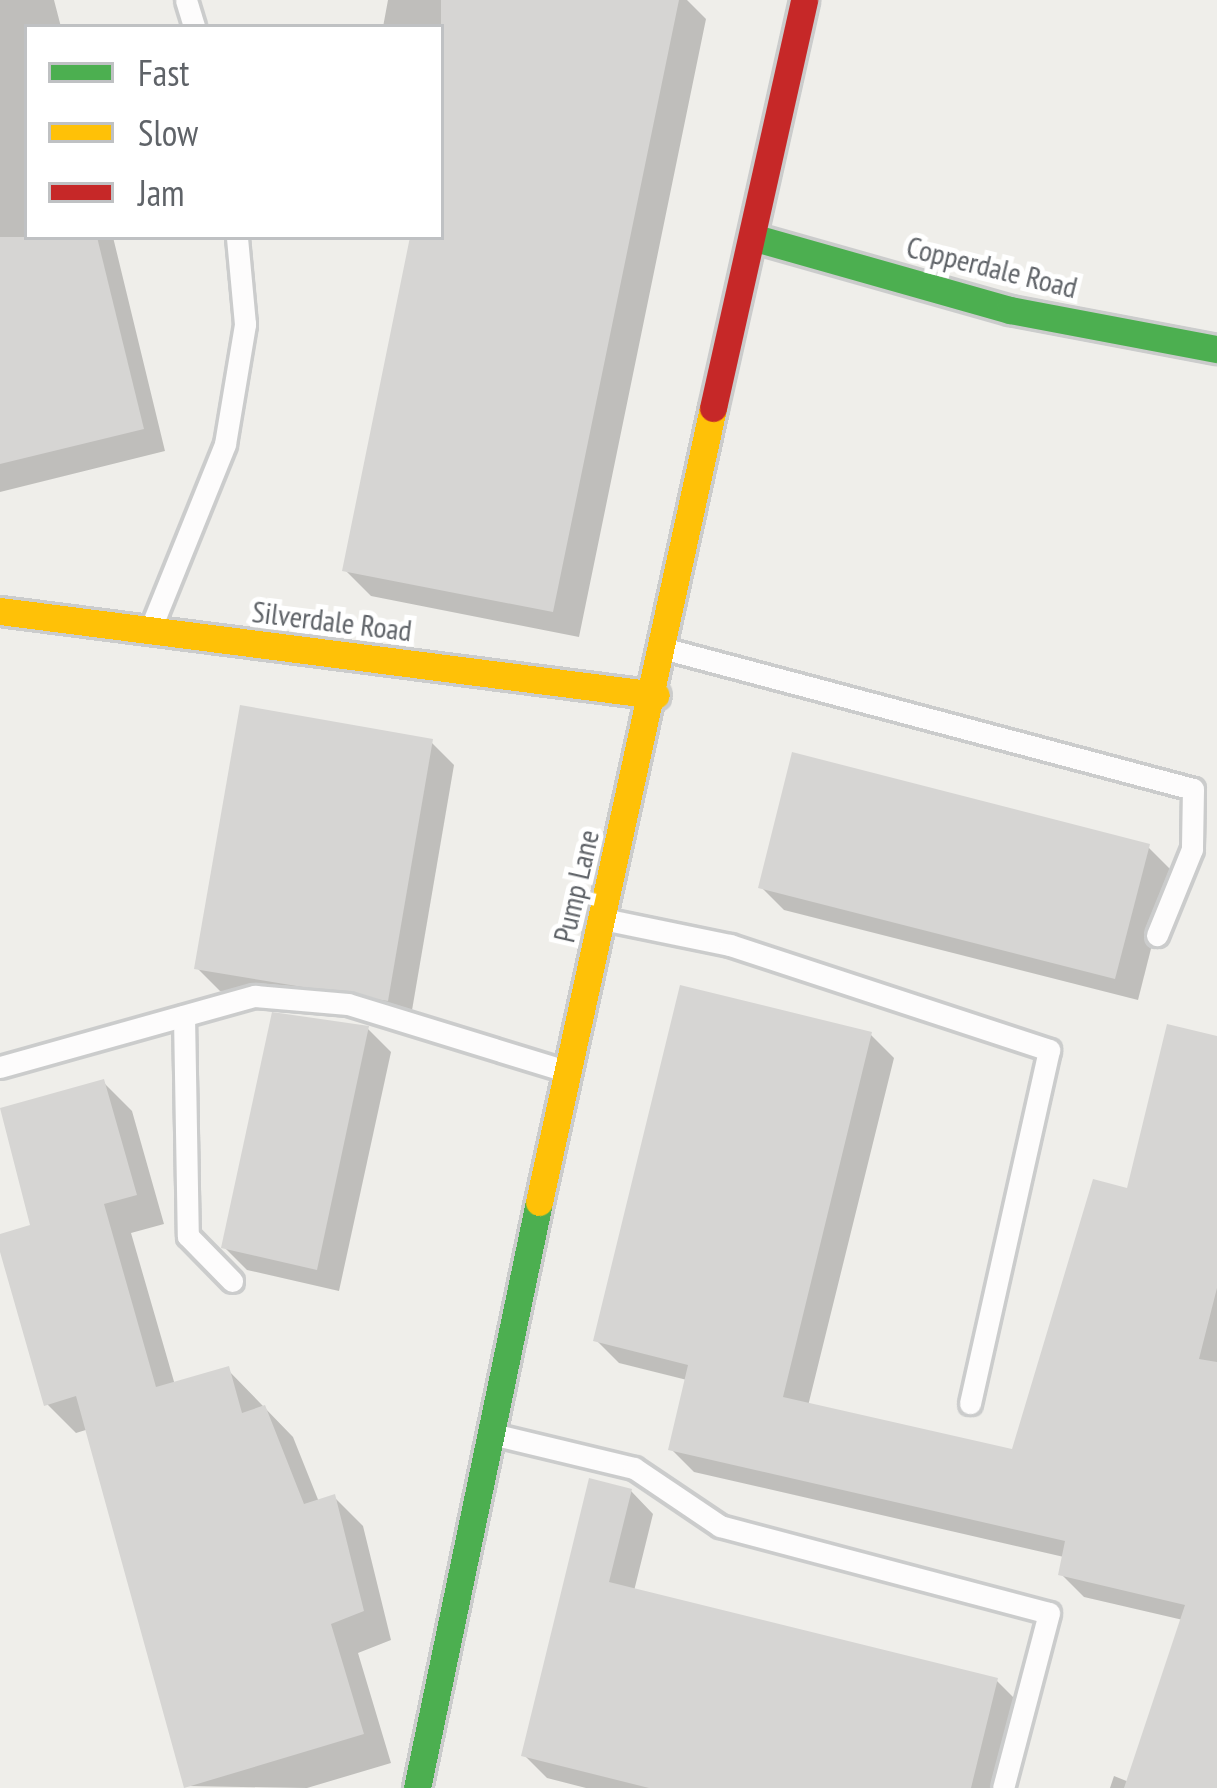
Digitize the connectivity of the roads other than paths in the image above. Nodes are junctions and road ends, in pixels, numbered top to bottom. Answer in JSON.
{"nodes":[{"id":1,"x":804,"y":0,"type":"edge"},
{"id":2,"x":754,"y":238,"type":"junction"},
{"id":3,"x":237,"y":240,"type":"edge"},
{"id":4,"x":1217,"y":350,"type":"edge"},
{"id":5,"x":0,"y":611,"type":"edge"},
{"id":6,"x":149,"y":631,"type":"junction"},
{"id":7,"x":666,"y":649,"type":"junction"},
{"id":8,"x":656,"y":695,"type":"junction"},
{"id":9,"x":603,"y":919,"type":"junction"},
{"id":10,"x":1157,"y":935,"type":"dead end"},
{"id":11,"x":184,"y":1016,"type":"junction"},
{"id":12,"x":0,"y":1067,"type":"edge"},
{"id":13,"x":566,"y":1071,"type":"junction"},
{"id":14,"x":232,"y":1281,"type":"dead end"},
{"id":15,"x":970,"y":1403,"type":"dead end"},
{"id":16,"x":491,"y":1433,"type":"junction"},
{"id":17,"x":417,"y":1788,"type":"edge"},
{"id":18,"x":1003,"y":1788,"type":"edge"}],
"edges":[{"from":1,"to":2,"type":"street","name":"Pump Lane"},
{"from":2,"to":4,"type":"street","name":"Copperdale Road"},
{"from":2,"to":7,"type":"street","name":"Pump Lane"},
{"from":3,"to":6,"type":"lane"},
{"from":5,"to":6,"type":"street","name":"Silverdale Road"},
{"from":6,"to":8,"type":"street","name":"Silverdale Road"},
{"from":7,"to":8,"type":"street","name":"Pump Lane"},
{"from":7,"to":10,"type":"lane"},
{"from":8,"to":9,"type":"street","name":"Pump Lane"},
{"from":9,"to":13,"type":"street","name":"Pump Lane"},
{"from":9,"to":15,"type":"lane"},
{"from":11,"to":12,"type":"lane"},
{"from":11,"to":13,"type":"lane"},
{"from":11,"to":14,"type":"lane"},
{"from":13,"to":16,"type":"street","name":"Pump Lane"},
{"from":16,"to":17,"type":"street","name":"Pump Lane"},
{"from":16,"to":18,"type":"lane"}]}
